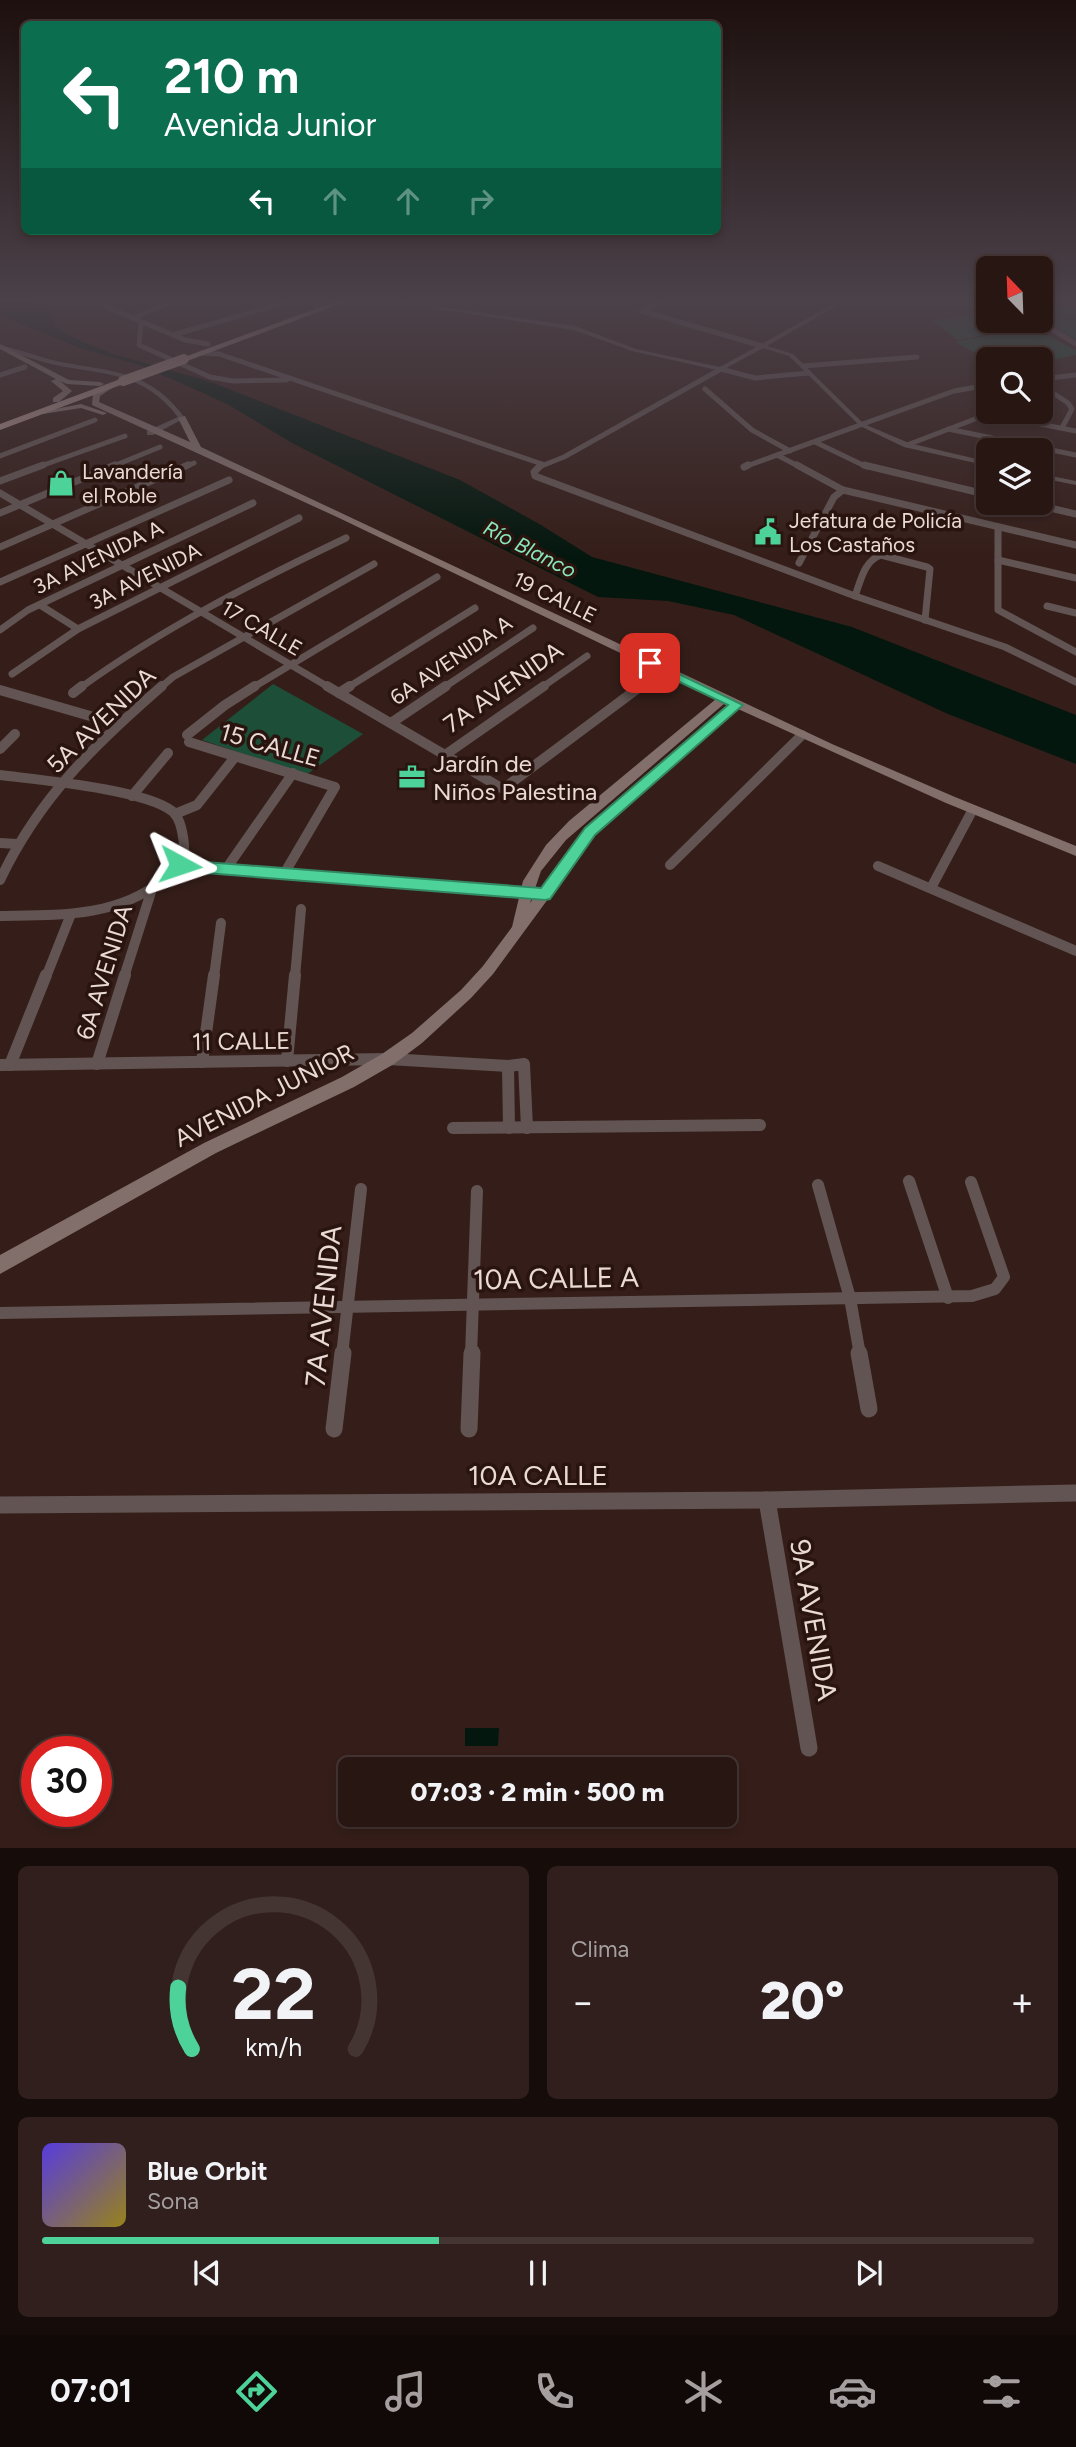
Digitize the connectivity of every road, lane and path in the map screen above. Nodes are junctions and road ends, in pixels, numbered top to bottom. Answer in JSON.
{"nodes":[{"id":1,"x":59,"y":384,"type":"edge"},
{"id":2,"x":76,"y":384,"type":"edge"},
{"id":3,"x":106,"y":384,"type":"edge"},
{"id":4,"x":108,"y":384,"type":"edge"},
{"id":5,"x":110,"y":384,"type":"edge"},
{"id":6,"x":148,"y":384,"type":"edge"},
{"id":7,"x":306,"y":384,"type":"edge"},
{"id":8,"x":694,"y":384,"type":"edge"},
{"id":9,"x":820,"y":384,"type":"edge"},
{"id":10,"x":976,"y":387,"type":"edge"},
{"id":11,"x":66,"y":388,"type":"junction"},
{"id":12,"x":705,"y":389,"type":"dead end"},
{"id":13,"x":1053,"y":394,"type":"edge"},
{"id":14,"x":56,"y":400,"type":"junction"},
{"id":15,"x":1076,"y":402,"type":"edge"},
{"id":16,"x":1068,"y":403,"type":"junction"},
{"id":17,"x":43,"y":412,"type":"junction"},
{"id":18,"x":182,"y":418,"type":"junction"},
{"id":19,"x":976,"y":419,"type":"edge"},
{"id":20,"x":95,"y":420,"type":"dead end"},
{"id":21,"x":0,"y":421,"type":"edge"},
{"id":22,"x":1041,"y":424,"type":"edge"},
{"id":23,"x":862,"y":425,"type":"junction"},
{"id":24,"x":0,"y":427,"type":"edge"},
{"id":25,"x":1062,"y":428,"type":"junction"},
{"id":26,"x":948,"y":429,"type":"junction"},
{"id":27,"x":1076,"y":431,"type":"edge"},
{"id":28,"x":154,"y":432,"type":"junction"},
{"id":29,"x":125,"y":436,"type":"dead end"},
{"id":30,"x":816,"y":442,"type":"junction"},
{"id":31,"x":906,"y":445,"type":"junction"},
{"id":32,"x":160,"y":447,"type":"dead end"},
{"id":33,"x":197,"y":448,"type":"junction"},
{"id":34,"x":790,"y":451,"type":"junction"},
{"id":35,"x":1076,"y":455,"type":"edge"},
{"id":36,"x":0,"y":456,"type":"edge"},
{"id":37,"x":777,"y":456,"type":"junction"},
{"id":38,"x":976,"y":461,"type":"edge"},
{"id":39,"x":194,"y":463,"type":"dead end"},
{"id":40,"x":542,"y":464,"type":"junction"},
{"id":41,"x":744,"y":467,"type":"dead end"},
{"id":42,"x":251,"y":472,"type":"junction"},
{"id":43,"x":1053,"y":478,"type":"edge"},
{"id":44,"x":229,"y":480,"type":"dead end"},
{"id":45,"x":0,"y":481,"type":"edge"},
{"id":46,"x":1076,"y":483,"type":"edge"},
{"id":47,"x":843,"y":490,"type":"junction"},
{"id":48,"x":976,"y":492,"type":"edge"},
{"id":49,"x":0,"y":493,"type":"edge"},
{"id":50,"x":253,"y":503,"type":"dead end"},
{"id":51,"x":19,"y":505,"type":"junction"},
{"id":52,"x":1053,"y":509,"type":"edge"},
{"id":53,"x":0,"y":513,"type":"edge"},
{"id":54,"x":1076,"y":514,"type":"edge"},
{"id":55,"x":299,"y":518,"type":"dead end"},
{"id":56,"x":53,"y":524,"type":"junction"},
{"id":57,"x":998,"y":527,"type":"junction"},
{"id":58,"x":346,"y":538,"type":"dead end"},
{"id":59,"x":86,"y":544,"type":"junction"},
{"id":60,"x":1076,"y":545,"type":"edge"},
{"id":61,"x":0,"y":547,"type":"edge"},
{"id":62,"x":998,"y":560,"type":"junction"},
{"id":63,"x":799,"y":563,"type":"dead end"},
{"id":64,"x":374,"y":564,"type":"dead end"},
{"id":65,"x":120,"y":566,"type":"junction"},
{"id":66,"x":438,"y":577,"type":"dead end"},
{"id":67,"x":1076,"y":578,"type":"edge"},
{"id":68,"x":0,"y":582,"type":"edge"},
{"id":69,"x":159,"y":589,"type":"junction"},
{"id":70,"x":855,"y":596,"type":"junction"},
{"id":71,"x":40,"y":605,"type":"junction"},
{"id":72,"x":1047,"y":606,"type":"dead end"},
{"id":73,"x":475,"y":608,"type":"dead end"},
{"id":74,"x":199,"y":611,"type":"junction"},
{"id":75,"x":1076,"y":613,"type":"edge"},
{"id":76,"x":925,"y":620,"type":"junction"},
{"id":77,"x":533,"y":628,"type":"dead end"},
{"id":78,"x":78,"y":629,"type":"junction"},
{"id":79,"x":0,"y":630,"type":"edge"},
{"id":80,"x":242,"y":637,"type":"junction"},
{"id":81,"x":1076,"y":652,"type":"edge"},
{"id":82,"x":587,"y":656,"type":"dead end"},
{"id":83,"x":290,"y":664,"type":"junction"},
{"id":84,"x":12,"y":674,"type":"dead end"},
{"id":85,"x":1076,"y":682,"type":"edge"},
{"id":86,"x":645,"y":683,"type":"dead end"},
{"id":87,"x":0,"y":690,"type":"edge"},
{"id":88,"x":73,"y":693,"type":"dead end"},
{"id":89,"x":340,"y":693,"type":"junction"},
{"id":90,"x":724,"y":698,"type":"junction"},
{"id":91,"x":736,"y":705,"type":"junction"},
{"id":92,"x":391,"y":723,"type":"junction"},
{"id":93,"x":118,"y":724,"type":"junction"},
{"id":94,"x":15,"y":734,"type":"dead end"},
{"id":95,"x":803,"y":736,"type":"junction"},
{"id":96,"x":0,"y":750,"type":"edge"},
{"id":97,"x":168,"y":753,"type":"dead end"},
{"id":98,"x":444,"y":755,"type":"junction"},
{"id":99,"x":235,"y":757,"type":"junction"},
{"id":100,"x":293,"y":773,"type":"junction"},
{"id":101,"x":0,"y":775,"type":"edge"},
{"id":102,"x":59,"y":784,"type":"junction"},
{"id":103,"x":132,"y":796,"type":"junction"},
{"id":104,"x":972,"y":811,"type":"junction"},
{"id":105,"x":175,"y":814,"type":"junction"},
{"id":106,"x":0,"y":843,"type":"edge"},
{"id":107,"x":17,"y":844,"type":"junction"},
{"id":108,"x":1076,"y":851,"type":"edge"},
{"id":109,"x":180,"y":865,"type":"junction"},
{"id":110,"x":670,"y":865,"type":"dead end"},
{"id":111,"x":878,"y":866,"type":"dead end"},
{"id":112,"x":226,"y":869,"type":"junction"},
{"id":113,"x":284,"y":874,"type":"junction"},
{"id":114,"x":0,"y":880,"type":"edge"},
{"id":115,"x":931,"y":888,"type":"junction"},
{"id":116,"x":151,"y":892,"type":"junction"},
{"id":117,"x":523,"y":892,"type":"junction"},
{"id":118,"x":545,"y":894,"type":"junction"},
{"id":119,"x":300,"y":909,"type":"dead end"},
{"id":120,"x":71,"y":914,"type":"junction"},
{"id":121,"x":0,"y":916,"type":"edge"},
{"id":122,"x":221,"y":923,"type":"dead end"},
{"id":123,"x":519,"y":928,"type":"junction"},
{"id":124,"x":1076,"y":951,"type":"edge"},
{"id":125,"x":388,"y":1059,"type":"junction"},
{"id":126,"x":287,"y":1061,"type":"junction"},
{"id":127,"x":202,"y":1062,"type":"junction"},
{"id":128,"x":97,"y":1064,"type":"junction"},
{"id":129,"x":5,"y":1065,"type":"edge"},
{"id":130,"x":508,"y":1066,"type":"junction"},
{"id":131,"x":760,"y":1125,"type":"dead end"},
{"id":132,"x":453,"y":1128,"type":"dead end"},
{"id":133,"x":509,"y":1128,"type":"junction"},
{"id":134,"x":527,"y":1128,"type":"junction"},
{"id":135,"x":909,"y":1181,"type":"dead end"},
{"id":136,"x":971,"y":1182,"type":"dead end"},
{"id":137,"x":818,"y":1185,"type":"dead end"},
{"id":138,"x":361,"y":1189,"type":"dead end"},
{"id":139,"x":477,"y":1191,"type":"dead end"},
{"id":140,"x":0,"y":1265,"type":"edge"},
{"id":141,"x":850,"y":1298,"type":"junction"},
{"id":142,"x":948,"y":1298,"type":"junction"},
{"id":143,"x":474,"y":1304,"type":"junction"},
{"id":144,"x":347,"y":1306,"type":"junction"},
{"id":145,"x":0,"y":1313,"type":"edge"},
{"id":146,"x":869,"y":1409,"type":"dead end"},
{"id":147,"x":334,"y":1429,"type":"dead end"},
{"id":148,"x":469,"y":1429,"type":"dead end"},
{"id":149,"x":1076,"y":1493,"type":"edge"},
{"id":150,"x":767,"y":1500,"type":"junction"},
{"id":151,"x":0,"y":1505,"type":"edge"},
{"id":152,"x":809,"y":1748,"type":"dead end"}],
"edges":[{"from":1,"to":11,"type":"main road"},
{"from":2,"to":11,"type":"main road"},
{"from":3,"to":14,"type":"highway"},
{"from":4,"to":17,"type":"highway"},
{"from":5,"to":28,"type":"main road","name":"19 CALLE"},
{"from":6,"to":18,"type":"street"},
{"from":7,"to":40,"type":"street"},
{"from":8,"to":40,"type":"street"},
{"from":9,"to":23,"type":"street"},
{"from":10,"to":23,"type":"street"},
{"from":11,"to":14,"type":"main road"},
{"from":12,"to":34,"type":"street"},
{"from":13,"to":16,"type":"street"},
{"from":14,"to":21,"type":"highway"},
{"from":15,"to":16,"type":"street"},
{"from":16,"to":25,"type":"street"},
{"from":17,"to":24,"type":"highway"},
{"from":17,"to":28,"type":"main road","name":"19 CALLE"},
{"from":18,"to":28,"type":"street"},
{"from":18,"to":33,"type":"main road"},
{"from":19,"to":26,"type":"street"},
{"from":20,"to":36,"type":"street"},
{"from":22,"to":25,"type":"street"},
{"from":23,"to":30,"type":"street"},
{"from":23,"to":31,"type":"street"},
{"from":25,"to":27,"type":"street"},
{"from":26,"to":31,"type":"street"},
{"from":26,"to":35,"type":"street"},
{"from":28,"to":33,"type":"main road","name":"19 CALLE"},
{"from":28,"to":42,"type":"main road","name":"19 CALLE"},
{"from":29,"to":45,"type":"street"},
{"from":30,"to":34,"type":"street"},
{"from":30,"to":48,"type":"street"},
{"from":31,"to":38,"type":"street"},
{"from":32,"to":51,"type":"street"},
{"from":33,"to":42,"type":"main road","name":"19 CALLE"},
{"from":34,"to":37,"type":"street"},
{"from":37,"to":41,"type":"street"},
{"from":37,"to":47,"type":"street"},
{"from":39,"to":56,"type":"street"},
{"from":40,"to":70,"type":"street"},
{"from":42,"to":90,"type":"main road","name":"19 CALLE"},
{"from":43,"to":46,"type":"street"},
{"from":44,"to":59,"type":"street"},
{"from":47,"to":57,"type":"street"},
{"from":47,"to":63,"type":"street"},
{"from":49,"to":51,"type":"street","name":"17 CALLE"},
{"from":50,"to":65,"type":"street","name":"3A AVENIDA A"},
{"from":51,"to":53,"type":"street"},
{"from":51,"to":56,"type":"street","name":"17 CALLE"},
{"from":52,"to":54,"type":"street"},
{"from":55,"to":69,"type":"street","name":"3A AVENIDA"},
{"from":56,"to":59,"type":"street","name":"17 CALLE"},
{"from":56,"to":61,"type":"street"},
{"from":57,"to":60,"type":"street"},
{"from":57,"to":62,"type":"street"},
{"from":58,"to":74,"type":"street"},
{"from":59,"to":65,"type":"street","name":"17 CALLE"},
{"from":59,"to":68,"type":"street"},
{"from":62,"to":67,"type":"street"},
{"from":62,"to":81,"type":"street"},
{"from":64,"to":80,"type":"street","name":"5A AVENIDA"},
{"from":65,"to":69,"type":"street","name":"17 CALLE"},
{"from":65,"to":71,"type":"street","name":"3A AVENIDA A"},
{"from":66,"to":83,"type":"street"},
{"from":69,"to":74,"type":"street","name":"17 CALLE"},
{"from":69,"to":78,"type":"street","name":"3A AVENIDA"},
{"from":70,"to":76,"type":"street"},
{"from":70,"to":76,"type":"street"},
{"from":71,"to":78,"type":"street"},
{"from":71,"to":79,"type":"street","name":"3A AVENIDA A"},
{"from":72,"to":75,"type":"street"},
{"from":73,"to":89,"type":"street"},
{"from":74,"to":80,"type":"street","name":"17 CALLE"},
{"from":74,"to":88,"type":"street"},
{"from":76,"to":85,"type":"street"},
{"from":77,"to":92,"type":"street","name":"6A AVENIDA A"},
{"from":78,"to":84,"type":"street","name":"3A AVENIDA"},
{"from":80,"to":83,"type":"street","name":"17 CALLE"},
{"from":80,"to":93,"type":"street","name":"5A AVENIDA"},
{"from":82,"to":98,"type":"street","name":"7A AVENIDA"},
{"from":83,"to":89,"type":"street","name":"17 CALLE"},
{"from":83,"to":99,"type":"street","name":"15 CALLE"},
{"from":86,"to":98,"type":"street","name":"17 CALLE"},
{"from":87,"to":93,"type":"street"},
{"from":89,"to":92,"type":"street","name":"17 CALLE"},
{"from":90,"to":91,"type":"main road","name":"19 CALLE"},
{"from":90,"to":117,"type":"main road","name":"AVENIDA JUNIOR"},
{"from":91,"to":95,"type":"main road","name":"19 CALLE"},
{"from":91,"to":118,"type":"main road","name":"AVENIDA JUNIOR"},
{"from":92,"to":98,"type":"street","name":"17 CALLE"},
{"from":93,"to":102,"type":"street","name":"5A AVENIDA"},
{"from":94,"to":96,"type":"street"},
{"from":95,"to":104,"type":"main road","name":"19 CALLE"},
{"from":95,"to":110,"type":"street"},
{"from":97,"to":103,"type":"street"},
{"from":99,"to":100,"type":"street","name":"15 CALLE"},
{"from":99,"to":105,"type":"street"},
{"from":100,"to":112,"type":"street"},
{"from":100,"to":113,"type":"street","name":"15 CALLE"},
{"from":101,"to":102,"type":"street"},
{"from":102,"to":103,"type":"street"},
{"from":102,"to":107,"type":"street","name":"5A AVENIDA"},
{"from":103,"to":105,"type":"street"},
{"from":104,"to":108,"type":"main road","name":"19 CALLE"},
{"from":104,"to":115,"type":"street"},
{"from":105,"to":109,"type":"street"},
{"from":106,"to":107,"type":"street"},
{"from":107,"to":114,"type":"street","name":"5A AVENIDA"},
{"from":109,"to":112,"type":"street"},
{"from":109,"to":116,"type":"street"},
{"from":111,"to":115,"type":"street"},
{"from":112,"to":113,"type":"street"},
{"from":113,"to":117,"type":"street"},
{"from":115,"to":124,"type":"street"},
{"from":116,"to":120,"type":"street"},
{"from":116,"to":128,"type":"street","name":"6A AVENIDA"},
{"from":117,"to":118,"type":"street"},
{"from":117,"to":123,"type":"main road","name":"AVENIDA JUNIOR"},
{"from":118,"to":123,"type":"main road","name":"AVENIDA JUNIOR"},
{"from":119,"to":126,"type":"street"},
{"from":120,"to":121,"type":"street"},
{"from":120,"to":129,"type":"street"},
{"from":122,"to":127,"type":"street"},
{"from":123,"to":125,"type":"main road","name":"AVENIDA JUNIOR"},
{"from":125,"to":126,"type":"street","name":"11 CALLE"},
{"from":125,"to":130,"type":"street","name":"11 CALLE"},
{"from":125,"to":140,"type":"main road","name":"AVENIDA JUNIOR"},
{"from":126,"to":127,"type":"street","name":"11 CALLE"},
{"from":127,"to":128,"type":"street","name":"11 CALLE"},
{"from":128,"to":129,"type":"street","name":"11 CALLE"},
{"from":130,"to":133,"type":"street"},
{"from":130,"to":134,"type":"street","name":"11 CALLE"},
{"from":131,"to":134,"type":"street"},
{"from":132,"to":133,"type":"street"},
{"from":133,"to":134,"type":"street"},
{"from":135,"to":142,"type":"street"},
{"from":136,"to":142,"type":"street","name":"10A CALLE A"},
{"from":137,"to":141,"type":"street"},
{"from":138,"to":144,"type":"street","name":"7A AVENIDA"},
{"from":139,"to":143,"type":"street"},
{"from":141,"to":142,"type":"street","name":"10A CALLE A"},
{"from":141,"to":143,"type":"street","name":"10A CALLE A"},
{"from":141,"to":146,"type":"street"},
{"from":143,"to":144,"type":"street","name":"10A CALLE A"},
{"from":143,"to":148,"type":"street"},
{"from":144,"to":145,"type":"street","name":"10A CALLE A"},
{"from":144,"to":147,"type":"street","name":"7A AVENIDA"},
{"from":149,"to":150,"type":"street","name":"10A CALLE"},
{"from":150,"to":151,"type":"street","name":"10A CALLE"},
{"from":150,"to":152,"type":"street","name":"9A AVENIDA"}]}
